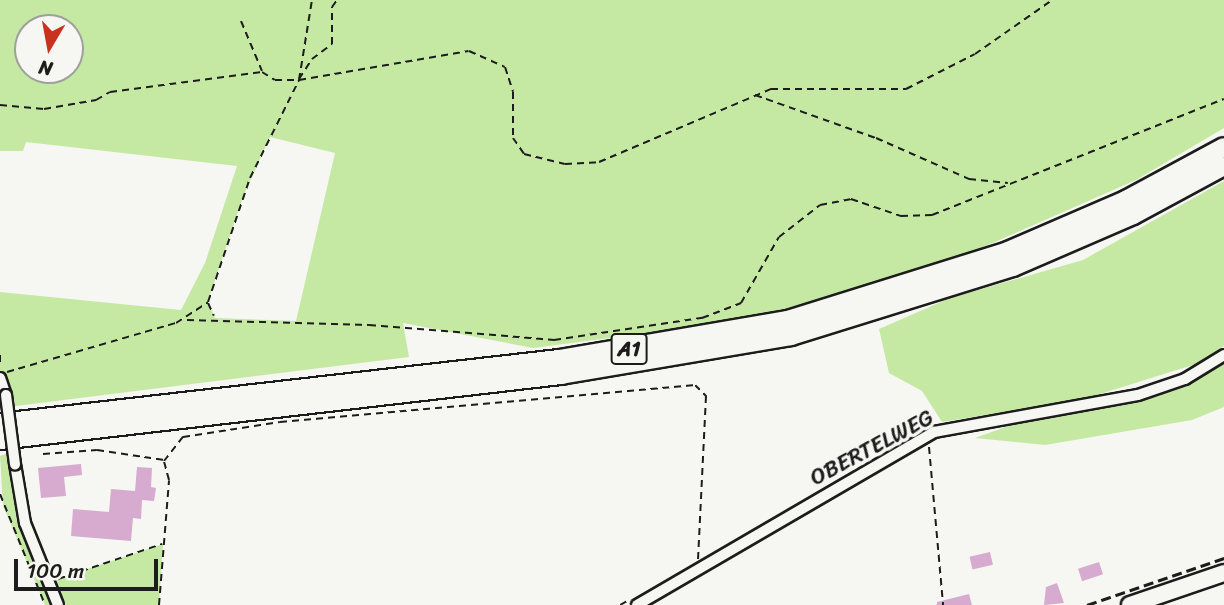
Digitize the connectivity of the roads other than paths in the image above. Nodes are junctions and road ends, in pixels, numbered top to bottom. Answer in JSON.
{"nodes":[{"id":1,"x":1224,"y":147,"type":"edge"},
{"id":2,"x":1224,"y":166,"type":"edge"},
{"id":3,"x":1224,"y":355,"type":"edge"},
{"id":4,"x":0,"y":377,"type":"edge"},
{"id":5,"x":0,"y":423,"type":"edge"},
{"id":6,"x":0,"y":440,"type":"edge"},
{"id":7,"x":1224,"y":573,"type":"edge"},
{"id":8,"x":639,"y":600,"type":"edge"},
{"id":9,"x":58,"y":605,"type":"edge"},
{"id":10,"x":1130,"y":605,"type":"edge"}],
"edges":[{"from":1,"to":5,"type":"highway","number":"A1"},
{"from":2,"to":6,"type":"highway","number":"A1"},
{"from":3,"to":8,"type":"street","name":"OBERTELWEG"},
{"from":4,"to":9,"type":"street","bridge":true},
{"from":7,"to":10,"type":"main road"}]}
